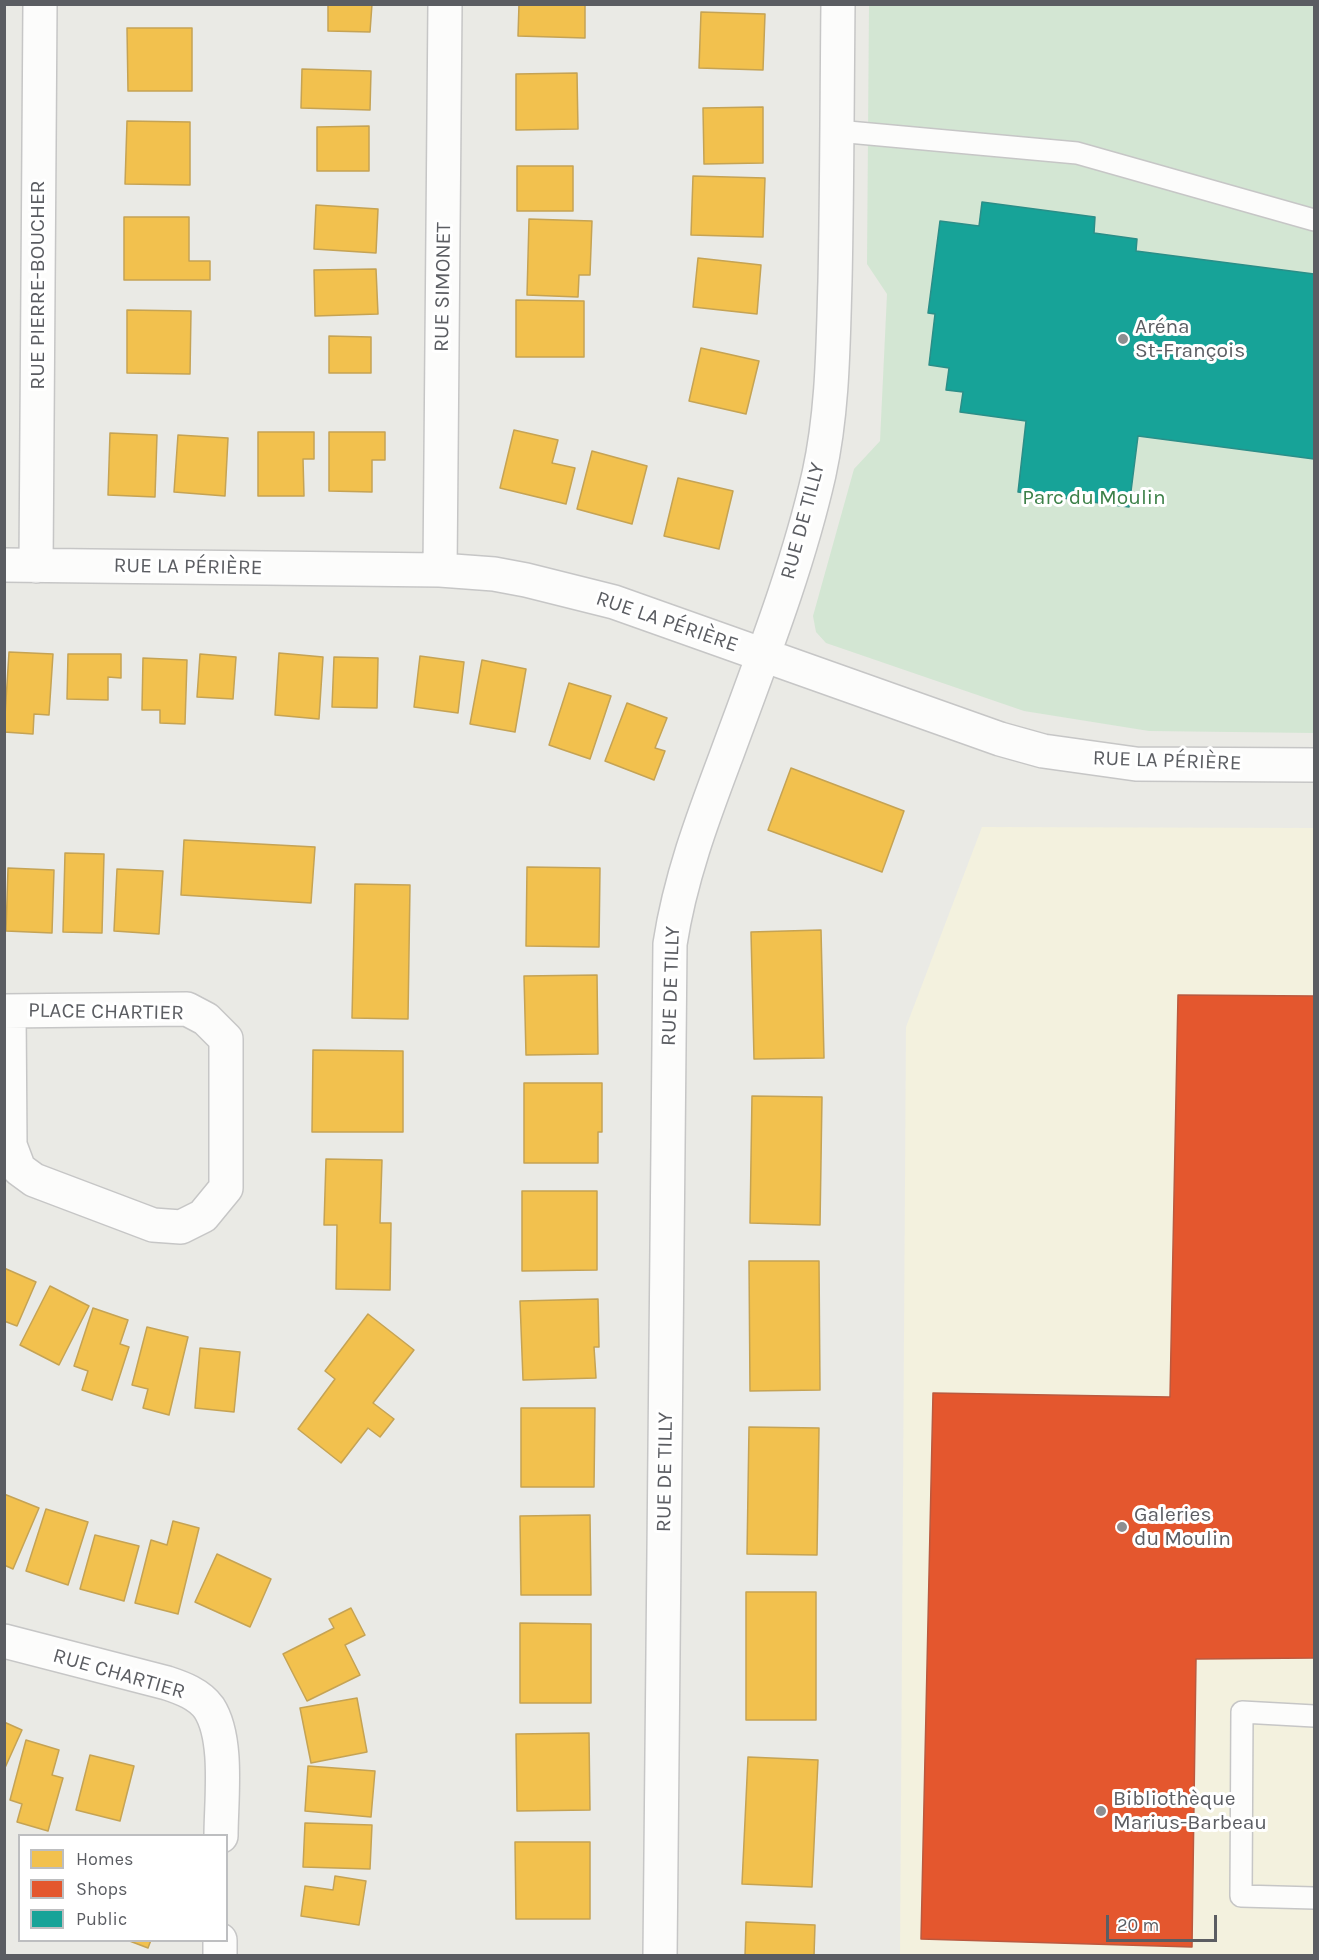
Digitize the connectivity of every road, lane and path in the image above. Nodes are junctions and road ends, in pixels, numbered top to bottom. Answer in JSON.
{"nodes":[{"id":1,"x":40,"y":4,"type":"edge"},
{"id":2,"x":446,"y":4,"type":"edge"},
{"id":3,"x":838,"y":4,"type":"edge"},
{"id":4,"x":837,"y":131,"type":"junction"},
{"id":5,"x":1314,"y":220,"type":"edge"},
{"id":6,"x":20,"y":566,"type":"edge"},
{"id":7,"x":440,"y":570,"type":"junction"},
{"id":8,"x":763,"y":655,"type":"junction"},
{"id":9,"x":1314,"y":765,"type":"edge"},
{"id":10,"x":7,"y":1011,"type":"edge"},
{"id":11,"x":4,"y":1641,"type":"edge"},
{"id":12,"x":1314,"y":1716,"type":"edge"},
{"id":13,"x":221,"y":1834,"type":"edge"},
{"id":14,"x":1314,"y":1898,"type":"edge"},
{"id":15,"x":660,"y":1956,"type":"edge"}],
"edges":[{"from":1,"to":6,"type":"street","name":"RUE PIERRE-BOUCHER"},
{"from":2,"to":7,"type":"street","name":"RUE SIMONET"},
{"from":3,"to":4,"type":"street","name":"RUE DE TILLY"},
{"from":4,"to":5,"type":"lane"},
{"from":4,"to":8,"type":"street","name":"RUE DE TILLY"},
{"from":6,"to":7,"type":"street","name":"RUE LA PÉRIÈRE"},
{"from":7,"to":8,"type":"street","name":"RUE LA PÉRIÈRE"},
{"from":8,"to":9,"type":"street","name":"RUE LA PÉRIÈRE"},
{"from":8,"to":15,"type":"street","name":"RUE DE TILLY"},
{"from":10,"to":10,"type":"street","name":"PLACE CHARTIER"},
{"from":11,"to":13,"type":"street","name":"RUE CHARTIER"},
{"from":12,"to":14,"type":"lane"}]}
